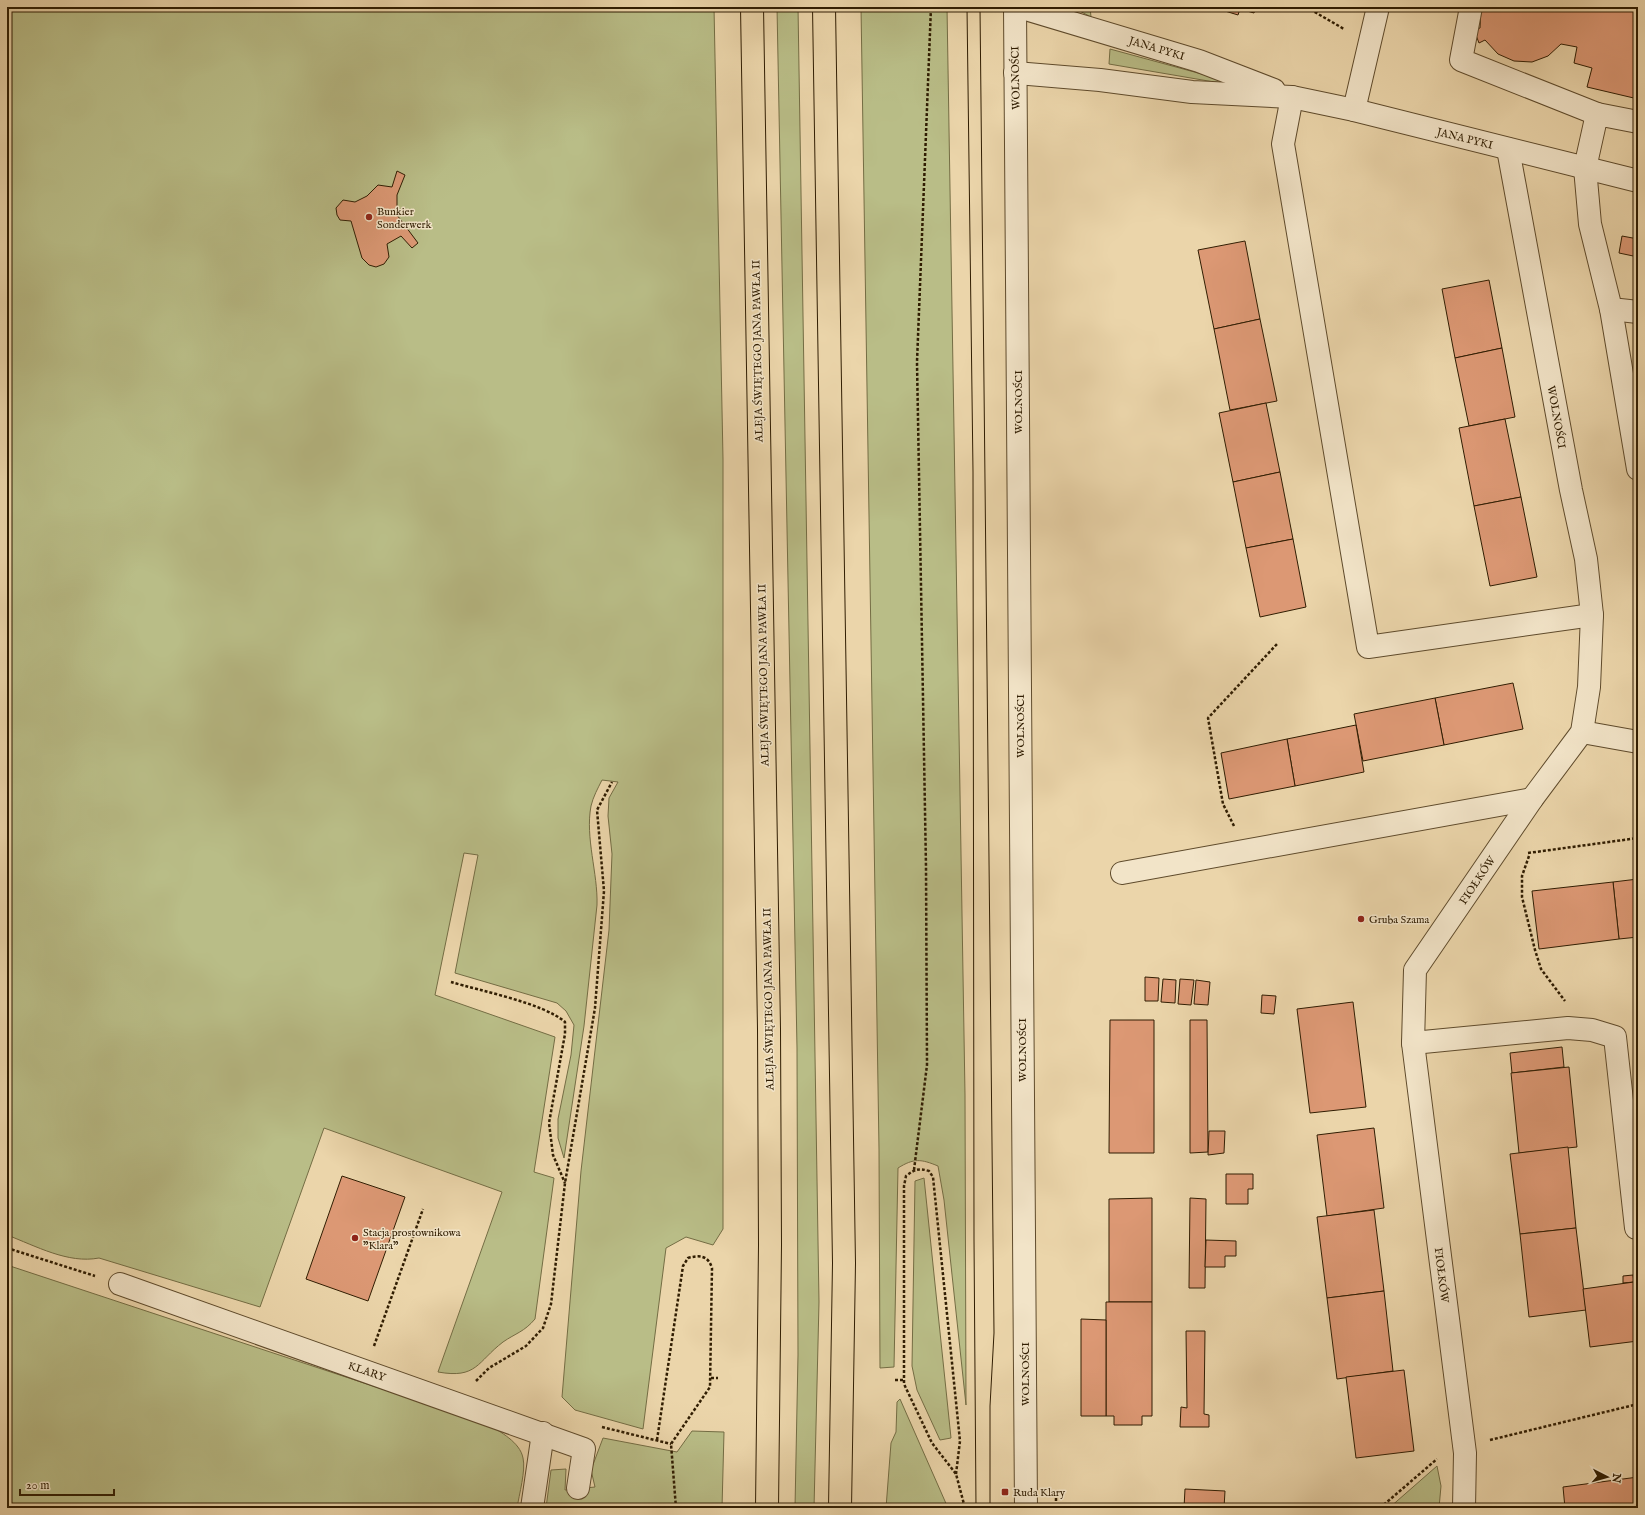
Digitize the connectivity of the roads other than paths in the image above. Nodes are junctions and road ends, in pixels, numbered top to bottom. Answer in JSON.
{"nodes":[{"id":1,"x":752,"y":7,"type":"edge"},
{"id":2,"x":824,"y":7,"type":"edge"},
{"id":3,"x":1015,"y":7,"type":"edge"},
{"id":4,"x":1019,"y":7,"type":"edge"},
{"id":5,"x":1378,"y":7,"type":"edge"},
{"id":6,"x":1471,"y":7,"type":"edge"},
{"id":7,"x":1015,"y":73,"type":"junction"},
{"id":8,"x":1292,"y":97,"type":"junction"},
{"id":9,"x":1354,"y":110,"type":"junction"},
{"id":10,"x":1597,"y":114,"type":"junction"},
{"id":11,"x":1638,"y":122,"type":"edge"},
{"id":12,"x":1508,"y":149,"type":"junction"},
{"id":13,"x":1585,"y":168,"type":"junction"},
{"id":14,"x":1638,"y":181,"type":"edge"},
{"id":15,"x":1611,"y":309,"type":"junction"},
{"id":16,"x":1638,"y":312,"type":"edge"},
{"id":17,"x":1638,"y":469,"type":"edge"},
{"id":18,"x":1592,"y":615,"type":"junction"},
{"id":19,"x":1590,"y":687,"type":"joint"},
{"id":20,"x":1582,"y":732,"type":"junction"},
{"id":21,"x":1638,"y":742,"type":"edge"},
{"id":22,"x":1532,"y":799,"type":"junction"},
{"id":23,"x":1122,"y":873,"type":"dead end"},
{"id":24,"x":1413,"y":1042,"type":"junction"},
{"id":25,"x":1638,"y":1228,"type":"edge"},
{"id":26,"x":120,"y":1284,"type":"road end"},
{"id":27,"x":543,"y":1433,"type":"junction"},
{"id":28,"x":768,"y":1463,"type":"junction"},
{"id":29,"x":578,"y":1488,"type":"dead end"},
{"id":30,"x":532,"y":1508,"type":"edge"},
{"id":31,"x":760,"y":1508,"type":"edge"},
{"id":32,"x":767,"y":1508,"type":"edge"},
{"id":33,"x":840,"y":1508,"type":"edge"},
{"id":34,"x":1026,"y":1508,"type":"edge"},
{"id":35,"x":1464,"y":1508,"type":"edge"}],
"edges":[{"from":1,"to":28,"type":"main road","name":"ALEJA ŚWIĘTEGO JANA PAWŁA II"},
{"from":2,"to":33,"type":"main road"},
{"from":3,"to":7,"type":"street","name":"WOLNOŚCI"},
{"from":4,"to":8,"type":"street","name":"JANA PYKI"},
{"from":5,"to":9,"type":"street"},
{"from":6,"to":10,"type":"street"},
{"from":7,"to":8,"type":"street","name":"JANA PYKI"},
{"from":7,"to":34,"type":"street","name":"WOLNOŚCI"},
{"from":8,"to":9,"type":"street","name":"JANA PYKI"},
{"from":8,"to":18,"type":"street"},
{"from":9,"to":12,"type":"street","name":"JANA PYKI"},
{"from":10,"to":11,"type":"street"},
{"from":10,"to":13,"type":"street"},
{"from":12,"to":13,"type":"street","name":"JANA PYKI"},
{"from":12,"to":18,"type":"street","name":"WOLNOŚCI"},
{"from":13,"to":14,"type":"street","name":"JANA PYKI"},
{"from":13,"to":15,"type":"street"},
{"from":15,"to":16,"type":"street"},
{"from":15,"to":17,"type":"street"},
{"from":18,"to":19,"type":"street","name":"WOLNOŚCI"},
{"from":19,"to":20,"type":"street","name":"FIOŁKÓW"},
{"from":20,"to":21,"type":"street"},
{"from":20,"to":22,"type":"street","name":"FIOŁKÓW"},
{"from":22,"to":23,"type":"street"},
{"from":22,"to":24,"type":"street","name":"FIOŁKÓW"},
{"from":24,"to":25,"type":"street"},
{"from":24,"to":35,"type":"street","name":"FIOŁKÓW"},
{"from":26,"to":27,"type":"street","name":"KLARY"},
{"from":27,"to":29,"type":"street","name":"KLARY"},
{"from":27,"to":30,"type":"street"},
{"from":28,"to":31,"type":"main road"},
{"from":28,"to":32,"type":"main road"}]}
